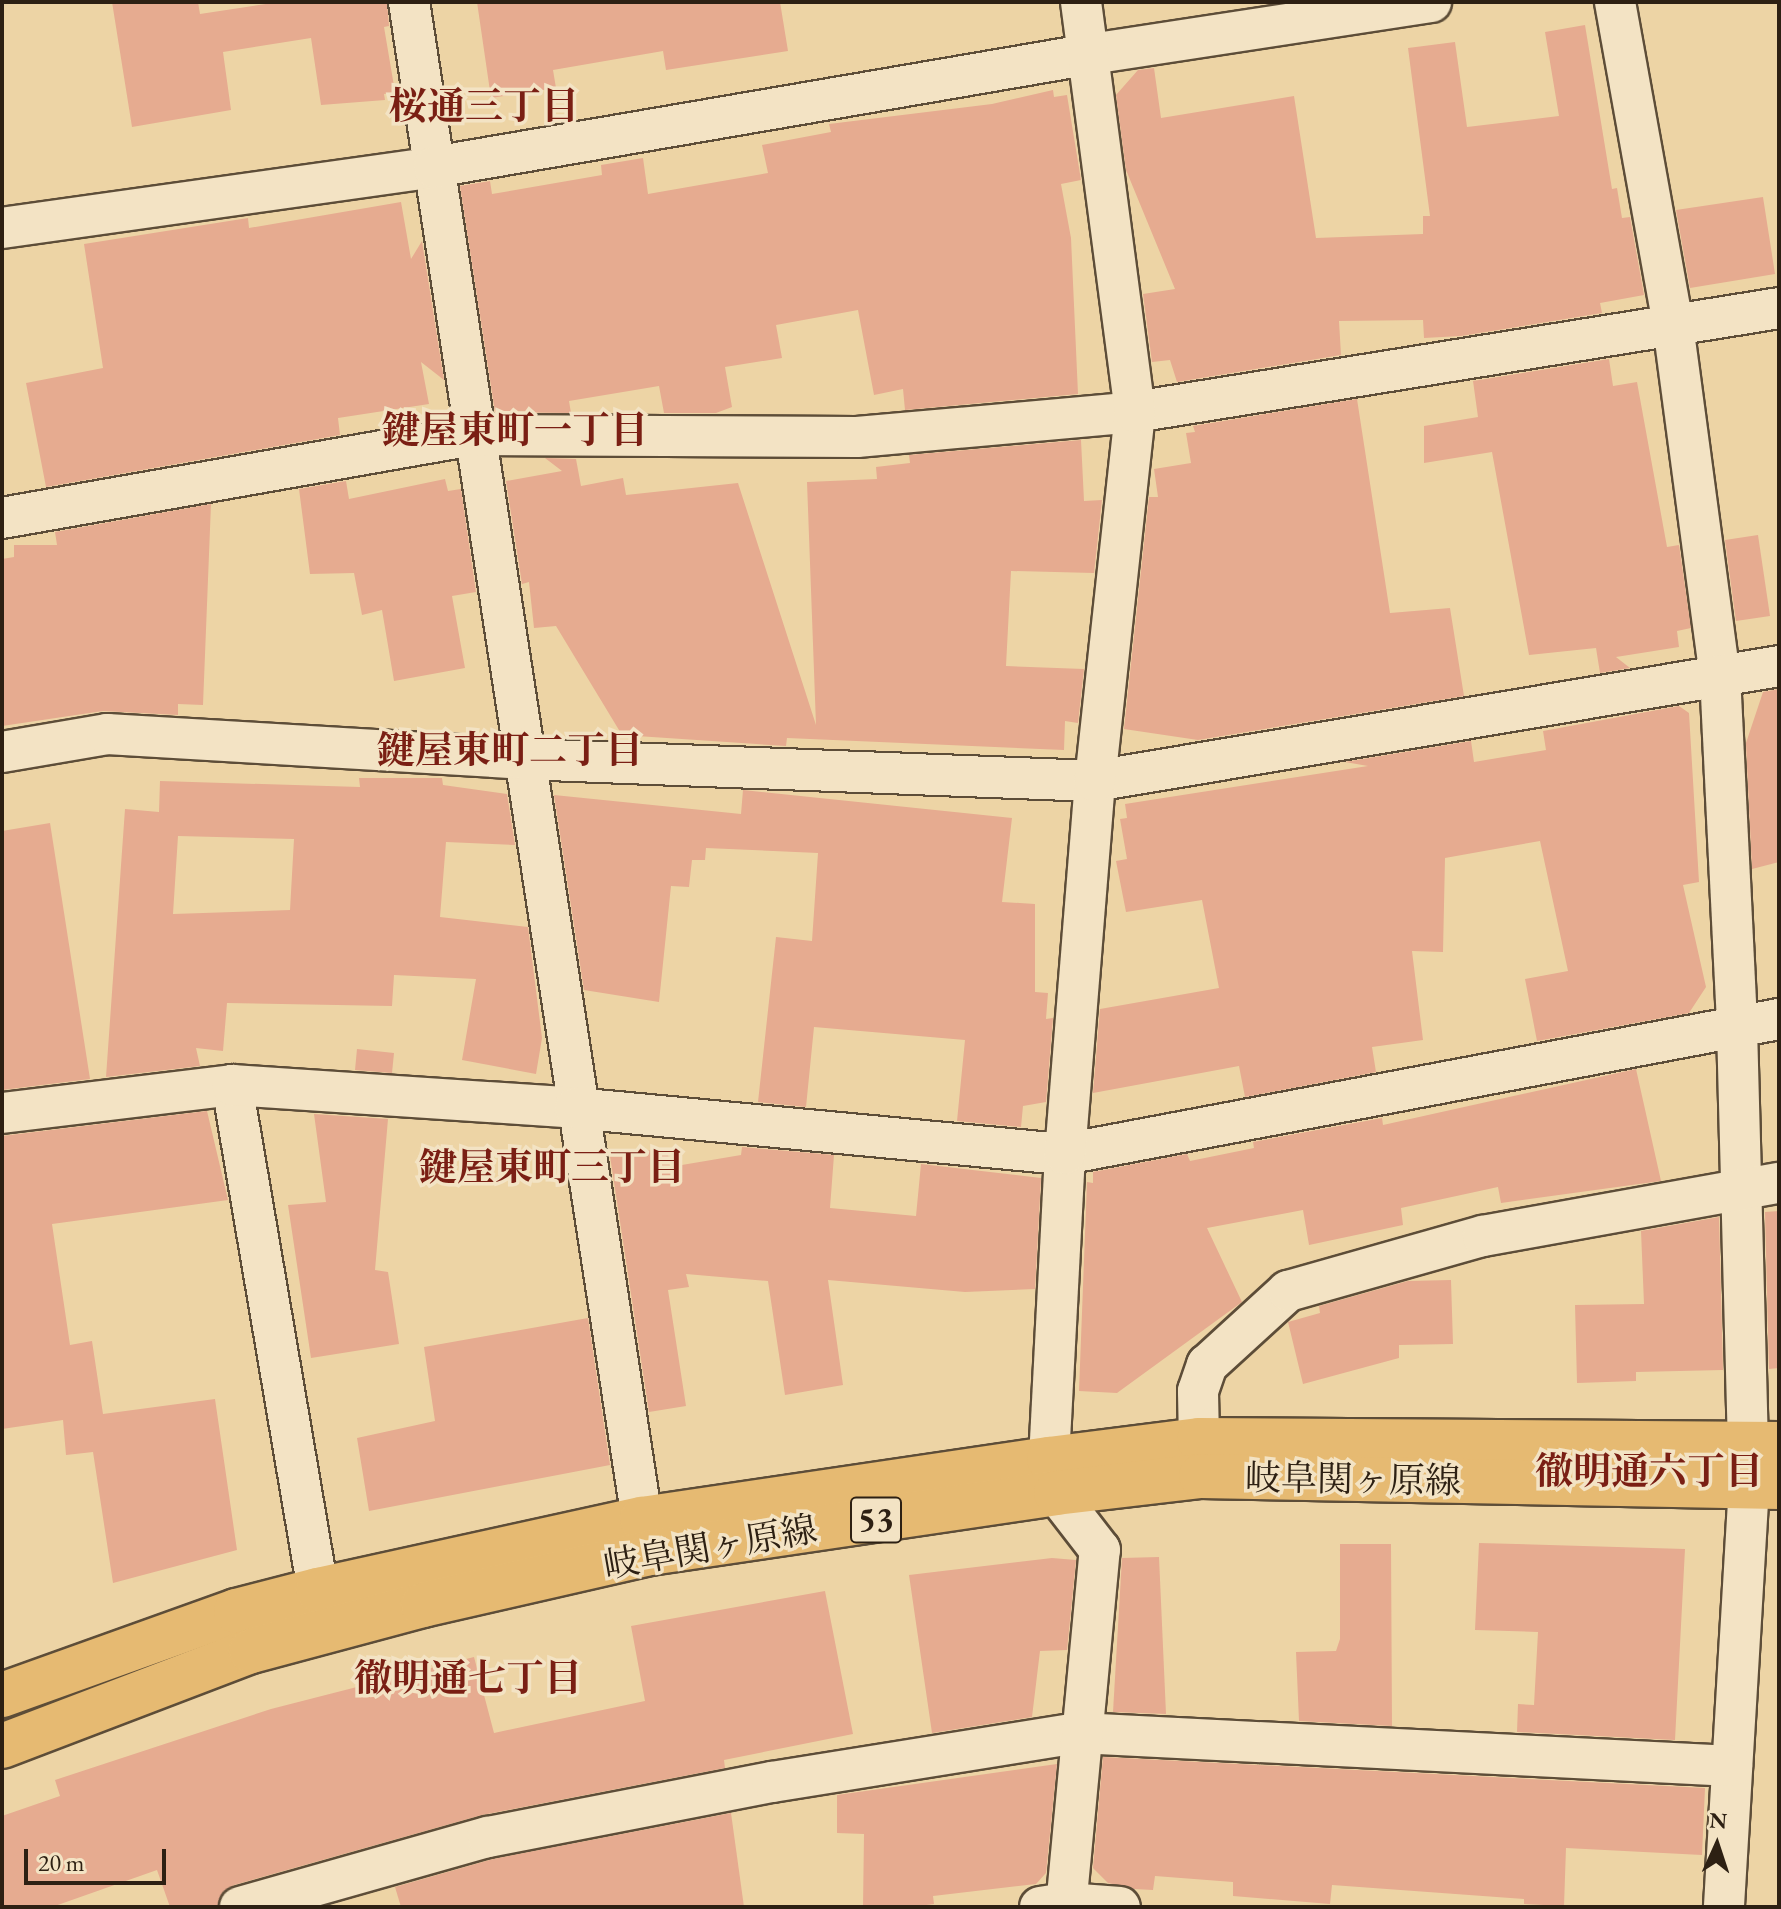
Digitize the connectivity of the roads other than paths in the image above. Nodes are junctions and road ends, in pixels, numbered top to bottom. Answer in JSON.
{"nodes":[{"id":1,"x":409,"y":2,"type":"edge"},
{"id":2,"x":1081,"y":2,"type":"edge"},
{"id":3,"x":1431,"y":2,"type":"edge"},
{"id":4,"x":1615,"y":2,"type":"edge"},
{"id":5,"x":1091,"y":54,"type":"junction"},
{"id":6,"x":434,"y":167,"type":"junction"},
{"id":7,"x":2,"y":228,"type":"edge"},
{"id":8,"x":1779,"y":308,"type":"edge"},
{"id":9,"x":1673,"y":325,"type":"junction"},
{"id":10,"x":1135,"y":412,"type":"junction"},
{"id":11,"x":472,"y":435,"type":"junction"},
{"id":12,"x":2,"y":518,"type":"edge"},
{"id":13,"x":1779,"y":666,"type":"edge"},
{"id":14,"x":1720,"y":675,"type":"junction"},
{"id":15,"x":2,"y":752,"type":"edge"},
{"id":16,"x":522,"y":759,"type":"junction"},
{"id":17,"x":1095,"y":781,"type":"junction"},
{"id":18,"x":1779,"y":1019,"type":"edge"},
{"id":19,"x":1737,"y":1027,"type":"junction"},
{"id":20,"x":232,"y":1085,"type":"junction"},
{"id":21,"x":575,"y":1108,"type":"junction"},
{"id":22,"x":2,"y":1113,"type":"edge"},
{"id":23,"x":1065,"y":1154,"type":"junction"},
{"id":24,"x":1761,"y":1186,"type":"edge"},
{"id":25,"x":1199,"y":1440,"type":"junction"},
{"id":26,"x":1764,"y":1442,"type":"edge"},
{"id":27,"x":1052,"y":1476,"type":"junction"},
{"id":28,"x":1764,"y":1486,"type":"edge"},
{"id":29,"x":642,"y":1519,"type":"junction"},
{"id":30,"x":318,"y":1590,"type":"junction"},
{"id":31,"x":2,"y":1695,"type":"edge"},
{"id":32,"x":1079,"y":1733,"type":"junction"},
{"id":33,"x":2,"y":1746,"type":"edge"},
{"id":34,"x":1732,"y":1766,"type":"junction"},
{"id":35,"x":1057,"y":1906,"type":"edge"},
{"id":36,"x":240,"y":1907,"type":"edge"},
{"id":37,"x":1120,"y":1907,"type":"edge"},
{"id":38,"x":1724,"y":1907,"type":"edge"}],
"edges":[{"from":1,"to":6,"type":"street"},
{"from":2,"to":5,"type":"street"},
{"from":3,"to":5,"type":"street"},
{"from":4,"to":9,"type":"street"},
{"from":5,"to":6,"type":"street"},
{"from":5,"to":10,"type":"street"},
{"from":6,"to":7,"type":"street"},
{"from":6,"to":11,"type":"street"},
{"from":8,"to":9,"type":"street"},
{"from":9,"to":10,"type":"street"},
{"from":9,"to":14,"type":"street"},
{"from":10,"to":11,"type":"street"},
{"from":10,"to":17,"type":"street"},
{"from":11,"to":12,"type":"street"},
{"from":11,"to":16,"type":"street"},
{"from":13,"to":14,"type":"street"},
{"from":14,"to":17,"type":"street"},
{"from":14,"to":19,"type":"street"},
{"from":15,"to":16,"type":"street"},
{"from":16,"to":17,"type":"street"},
{"from":16,"to":21,"type":"street"},
{"from":17,"to":23,"type":"street"},
{"from":18,"to":19,"type":"street"},
{"from":19,"to":23,"type":"street"},
{"from":19,"to":24,"type":"street"},
{"from":20,"to":21,"type":"street"},
{"from":20,"to":22,"type":"street"},
{"from":20,"to":30,"type":"street"},
{"from":21,"to":23,"type":"street"},
{"from":21,"to":29,"type":"street"},
{"from":23,"to":27,"type":"street"},
{"from":24,"to":25,"type":"street"},
{"from":24,"to":26,"type":"street"},
{"from":25,"to":26,"type":"main road","name":"岐阜関ヶ原線","number":"53"},
{"from":25,"to":27,"type":"main road","name":"岐阜関ヶ原線","number":"53"},
{"from":26,"to":28,"type":"street"},
{"from":27,"to":28,"type":"main road","name":"岐阜関ヶ原線","number":"53"},
{"from":27,"to":29,"type":"main road","name":"岐阜関ヶ原線","number":"53"},
{"from":27,"to":32,"type":"street"},
{"from":27,"to":33,"type":"main road","name":"岐阜関ヶ原線","number":"53"},
{"from":28,"to":34,"type":"street"},
{"from":29,"to":30,"type":"main road","name":"岐阜関ヶ原線","number":"53"},
{"from":30,"to":31,"type":"main road","name":"岐阜関ヶ原線","number":"53"},
{"from":32,"to":34,"type":"street"},
{"from":32,"to":35,"type":"street"},
{"from":32,"to":36,"type":"street"},
{"from":34,"to":38,"type":"street"},
{"from":35,"to":37,"type":"street"}]}
